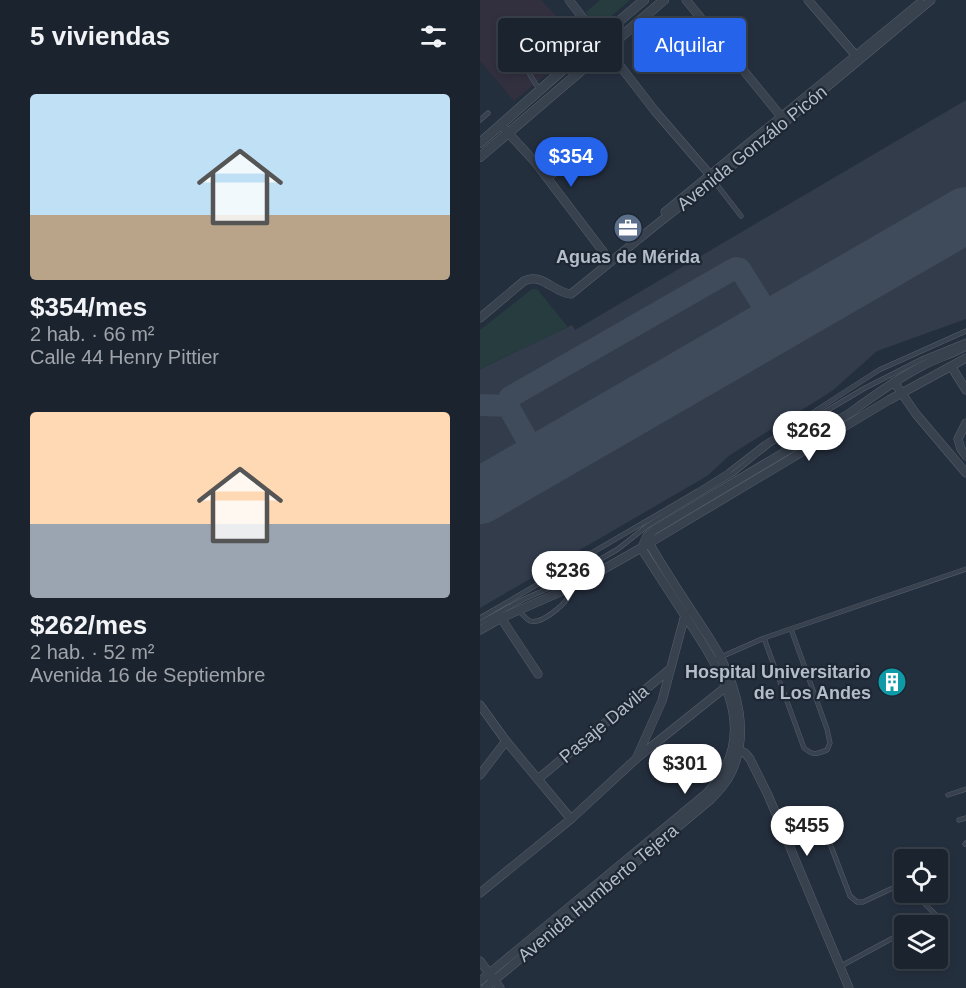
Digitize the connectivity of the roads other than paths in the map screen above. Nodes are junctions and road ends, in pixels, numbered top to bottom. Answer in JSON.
{"nodes":[{"id":1,"x":569,"y":0,"type":"edge"},
{"id":2,"x":644,"y":0,"type":"edge"},
{"id":3,"x":664,"y":0,"type":"edge"},
{"id":4,"x":686,"y":0,"type":"edge"},
{"id":5,"x":808,"y":0,"type":"edge"},
{"id":6,"x":923,"y":0,"type":"edge"},
{"id":7,"x":930,"y":0,"type":"edge"},
{"id":8,"x":583,"y":18,"type":"edge"},
{"id":9,"x":622,"y":19,"type":"edge"},
{"id":10,"x":622,"y":36,"type":"edge"},
{"id":11,"x":857,"y":58,"type":"junction"},
{"id":12,"x":622,"y":68,"type":"edge"},
{"id":13,"x":528,"y":72,"type":"edge"},
{"id":14,"x":560,"y":72,"type":"edge"},
{"id":15,"x":580,"y":72,"type":"edge"},
{"id":16,"x":539,"y":90,"type":"junction"},
{"id":17,"x":488,"y":113,"type":"dead end"},
{"id":18,"x":783,"y":118,"type":"junction"},
{"id":19,"x":480,"y":120,"type":"edge"},
{"id":20,"x":501,"y":125,"type":"junction"},
{"id":21,"x":508,"y":133,"type":"junction"},
{"id":22,"x":480,"y":143,"type":"edge"},
{"id":23,"x":480,"y":157,"type":"edge"},
{"id":24,"x":535,"y":162,"type":"junction"},
{"id":25,"x":712,"y":177,"type":"junction"},
{"id":26,"x":548,"y":179,"type":"junction"},
{"id":27,"x":741,"y":216,"type":"dead end"},
{"id":28,"x":610,"y":260,"type":"junction"},
{"id":29,"x":480,"y":318,"type":"edge"},
{"id":30,"x":966,"y":331,"type":"edge"},
{"id":31,"x":966,"y":341,"type":"edge"},
{"id":32,"x":966,"y":346,"type":"edge"},
{"id":33,"x":966,"y":358,"type":"edge"},
{"id":34,"x":951,"y":366,"type":"junction"},
{"id":35,"x":894,"y":382,"type":"junction"},
{"id":36,"x":966,"y":390,"type":"edge"},
{"id":37,"x":901,"y":394,"type":"junction"},
{"id":38,"x":966,"y":423,"type":"edge"},
{"id":39,"x":966,"y":456,"type":"edge"},
{"id":40,"x":966,"y":473,"type":"edge"},
{"id":41,"x":649,"y":543,"type":"junction"},
{"id":42,"x":641,"y":548,"type":"junction"},
{"id":43,"x":966,"y":569,"type":"edge"},
{"id":44,"x":568,"y":588,"type":"junction"},
{"id":45,"x":519,"y":610,"type":"junction"},
{"id":46,"x":685,"y":615,"type":"junction"},
{"id":47,"x":480,"y":618,"type":"edge"},
{"id":48,"x":501,"y":618,"type":"junction"},
{"id":49,"x":480,"y":623,"type":"edge"},
{"id":50,"x":791,"y":629,"type":"junction"},
{"id":51,"x":480,"y":630,"type":"edge"},
{"id":52,"x":764,"y":638,"type":"junction"},
{"id":53,"x":717,"y":658,"type":"junction"},
{"id":54,"x":670,"y":669,"type":"junction"},
{"id":55,"x":538,"y":674,"type":"dead end"},
{"id":56,"x":728,"y":685,"type":"junction"},
{"id":57,"x":480,"y":705,"type":"edge"},
{"id":58,"x":507,"y":741,"type":"junction"},
{"id":59,"x":739,"y":750,"type":"junction"},
{"id":60,"x":637,"y":758,"type":"junction"},
{"id":61,"x":480,"y":775,"type":"edge"},
{"id":62,"x":538,"y":779,"type":"junction"},
{"id":63,"x":966,"y":789,"type":"edge"},
{"id":64,"x":948,"y":795,"type":"dead end"},
{"id":65,"x":966,"y":818,"type":"edge"},
{"id":66,"x":571,"y":819,"type":"junction"},
{"id":67,"x":959,"y":820,"type":"dead end"},
{"id":68,"x":780,"y":825,"type":"junction"},
{"id":69,"x":894,"y":887,"type":"edge"},
{"id":70,"x":480,"y":893,"type":"edge"},
{"id":71,"x":924,"y":903,"type":"edge"},
{"id":72,"x":937,"y":915,"type":"edge"},
{"id":73,"x":894,"y":937,"type":"edge"},
{"id":74,"x":480,"y":961,"type":"edge"},
{"id":75,"x":840,"y":967,"type":"junction"},
{"id":76,"x":491,"y":977,"type":"junction"},
{"id":77,"x":480,"y":981,"type":"edge"},
{"id":78,"x":485,"y":988,"type":"edge"},
{"id":79,"x":500,"y":988,"type":"edge"},
{"id":80,"x":849,"y":988,"type":"edge"}],
"edges":[{"from":1,"to":8,"type":"street"},
{"from":2,"to":9,"type":"street"},
{"from":3,"to":10,"type":"street"},
{"from":4,"to":18,"type":"street"},
{"from":5,"to":11,"type":"street"},
{"from":6,"to":11,"type":"street","name":"Avenida Gonzálo Picón"},
{"from":7,"to":11,"type":"street","name":"Avenida Gonzálo Picón"},
{"from":11,"to":18,"type":"street","name":"Avenida Gonzálo Picón"},
{"from":12,"to":25,"type":"street"},
{"from":13,"to":16,"type":"lane"},
{"from":14,"to":16,"type":"street"},
{"from":15,"to":21,"type":"street"},
{"from":16,"to":20,"type":"street"},
{"from":17,"to":19,"type":"lane"},
{"from":18,"to":25,"type":"street","name":"Avenida Gonzálo Picón"},
{"from":20,"to":21,"type":"street"},
{"from":20,"to":22,"type":"street"},
{"from":21,"to":23,"type":"street"},
{"from":21,"to":24,"type":"street"},
{"from":24,"to":26,"type":"street"},
{"from":24,"to":26,"type":"lane"},
{"from":25,"to":27,"type":"lane"},
{"from":25,"to":28,"type":"street","name":"Avenida Gonzálo Picón"},
{"from":26,"to":28,"type":"street"},
{"from":28,"to":29,"type":"street","name":"Avenida Gonzálo Picón"},
{"from":30,"to":47,"type":"lane"},
{"from":31,"to":49,"type":"lane"},
{"from":32,"to":35,"type":"street"},
{"from":33,"to":34,"type":"street"},
{"from":34,"to":36,"type":"street"},
{"from":34,"to":37,"type":"street"},
{"from":35,"to":37,"type":"street"},
{"from":35,"to":42,"type":"street"},
{"from":37,"to":40,"type":"street"},
{"from":37,"to":41,"type":"street"},
{"from":38,"to":39,"type":"street"},
{"from":41,"to":42,"type":"street"},
{"from":41,"to":53,"type":"street","name":"Avenida Humberto Tejera"},
{"from":42,"to":44,"type":"street"},
{"from":42,"to":46,"type":"street","name":"Avenida Humberto Tejera"},
{"from":43,"to":50,"type":"lane"},
{"from":44,"to":45,"type":"street"},
{"from":44,"to":45,"type":"lane"},
{"from":45,"to":48,"type":"street"},
{"from":46,"to":53,"type":"street","name":"Avenida Humberto Tejera"},
{"from":46,"to":54,"type":"street"},
{"from":48,"to":51,"type":"street"},
{"from":48,"to":55,"type":"street"},
{"from":50,"to":52,"type":"lane"},
{"from":50,"to":52,"type":"lane"},
{"from":52,"to":53,"type":"lane"},
{"from":53,"to":56,"type":"street","name":"Avenida Humberto Tejera"},
{"from":54,"to":60,"type":"street"},
{"from":54,"to":62,"type":"street","name":"Pasaje Davila"},
{"from":56,"to":59,"type":"street","name":"Avenida Humberto Tejera"},
{"from":56,"to":60,"type":"street"},
{"from":56,"to":76,"type":"street","name":"Avenida Humberto Tejera"},
{"from":57,"to":58,"type":"street"},
{"from":58,"to":61,"type":"street"},
{"from":58,"to":62,"type":"street"},
{"from":59,"to":68,"type":"street"},
{"from":59,"to":76,"type":"street","name":"Avenida Humberto Tejera"},
{"from":60,"to":66,"type":"street"},
{"from":62,"to":66,"type":"street"},
{"from":63,"to":64,"type":"lane"},
{"from":65,"to":67,"type":"lane"},
{"from":66,"to":70,"type":"street"},
{"from":68,"to":69,"type":"lane"},
{"from":68,"to":75,"type":"street"},
{"from":71,"to":72,"type":"lane"},
{"from":73,"to":75,"type":"lane"},
{"from":74,"to":76,"type":"street"},
{"from":75,"to":80,"type":"street"},
{"from":76,"to":77,"type":"street","name":"Avenida Humberto Tejera"},
{"from":76,"to":78,"type":"street","name":"Avenida Humberto Tejera"},
{"from":76,"to":79,"type":"street"}]}
